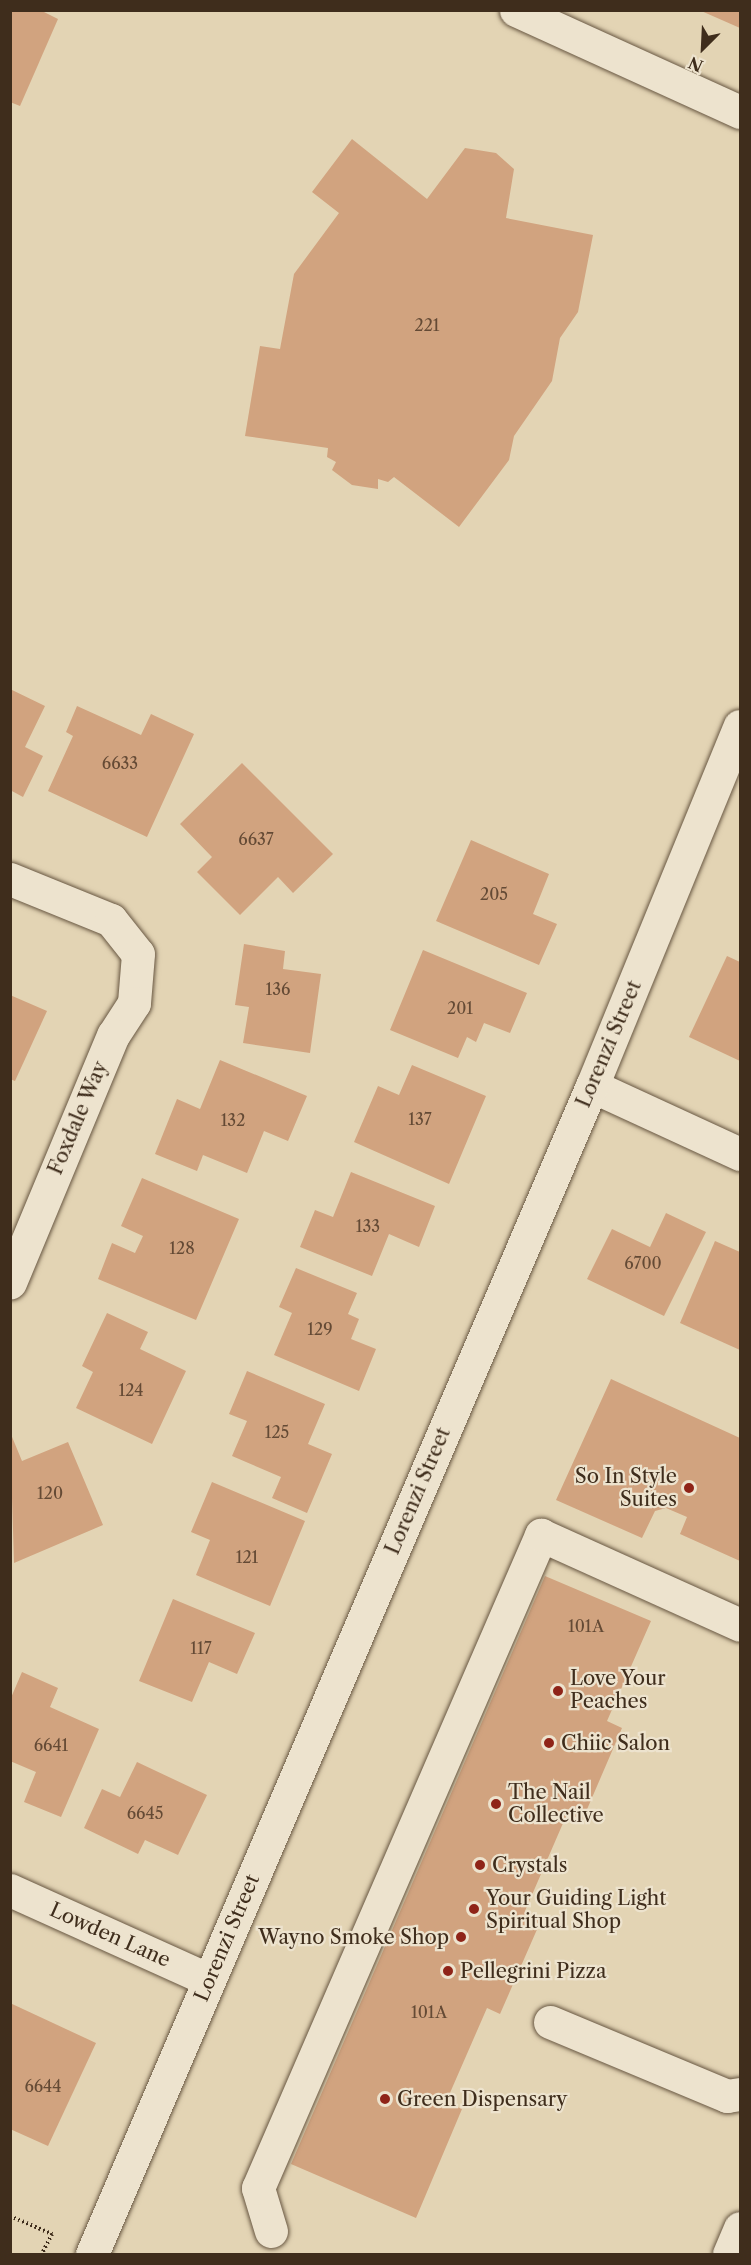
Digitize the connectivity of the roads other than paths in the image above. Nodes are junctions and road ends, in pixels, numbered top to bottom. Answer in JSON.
{"nodes":[{"id":1,"x":516,"y":10,"type":"edge"},
{"id":2,"x":549,"y":17,"type":"edge"},
{"id":3,"x":741,"y":112,"type":"edge"},
{"id":4,"x":741,"y":726,"type":"edge"},
{"id":5,"x":10,"y":879,"type":"edge"},
{"id":6,"x":592,"y":1086,"type":"junction"},
{"id":7,"x":741,"y":1154,"type":"edge"},
{"id":8,"x":10,"y":1282,"type":"edge"},
{"id":9,"x":741,"y":1625,"type":"edge"},
{"id":10,"x":10,"y":1890,"type":"edge"},
{"id":11,"x":209,"y":1980,"type":"junction"},
{"id":12,"x":550,"y":2022,"type":"dead end"},
{"id":13,"x":741,"y":2094,"type":"edge"},
{"id":14,"x":741,"y":2228,"type":"edge"},
{"id":15,"x":271,"y":2231,"type":"dead end"},
{"id":16,"x":92,"y":2254,"type":"edge"},
{"id":17,"x":729,"y":2254,"type":"edge"}],
"edges":[{"from":1,"to":2,"type":"street"},
{"from":2,"to":3,"type":"street"},
{"from":4,"to":6,"type":"street","name":"Lorenzi Street"},
{"from":5,"to":8,"type":"street","name":"Foxdale Way"},
{"from":6,"to":7,"type":"street"},
{"from":6,"to":11,"type":"street","name":"Lorenzi Street"},
{"from":9,"to":15,"type":"street"},
{"from":10,"to":11,"type":"street","name":"Lowden Lane"},
{"from":11,"to":16,"type":"street","name":"Lorenzi Street"},
{"from":12,"to":13,"type":"street"},
{"from":14,"to":17,"type":"street"}]}
